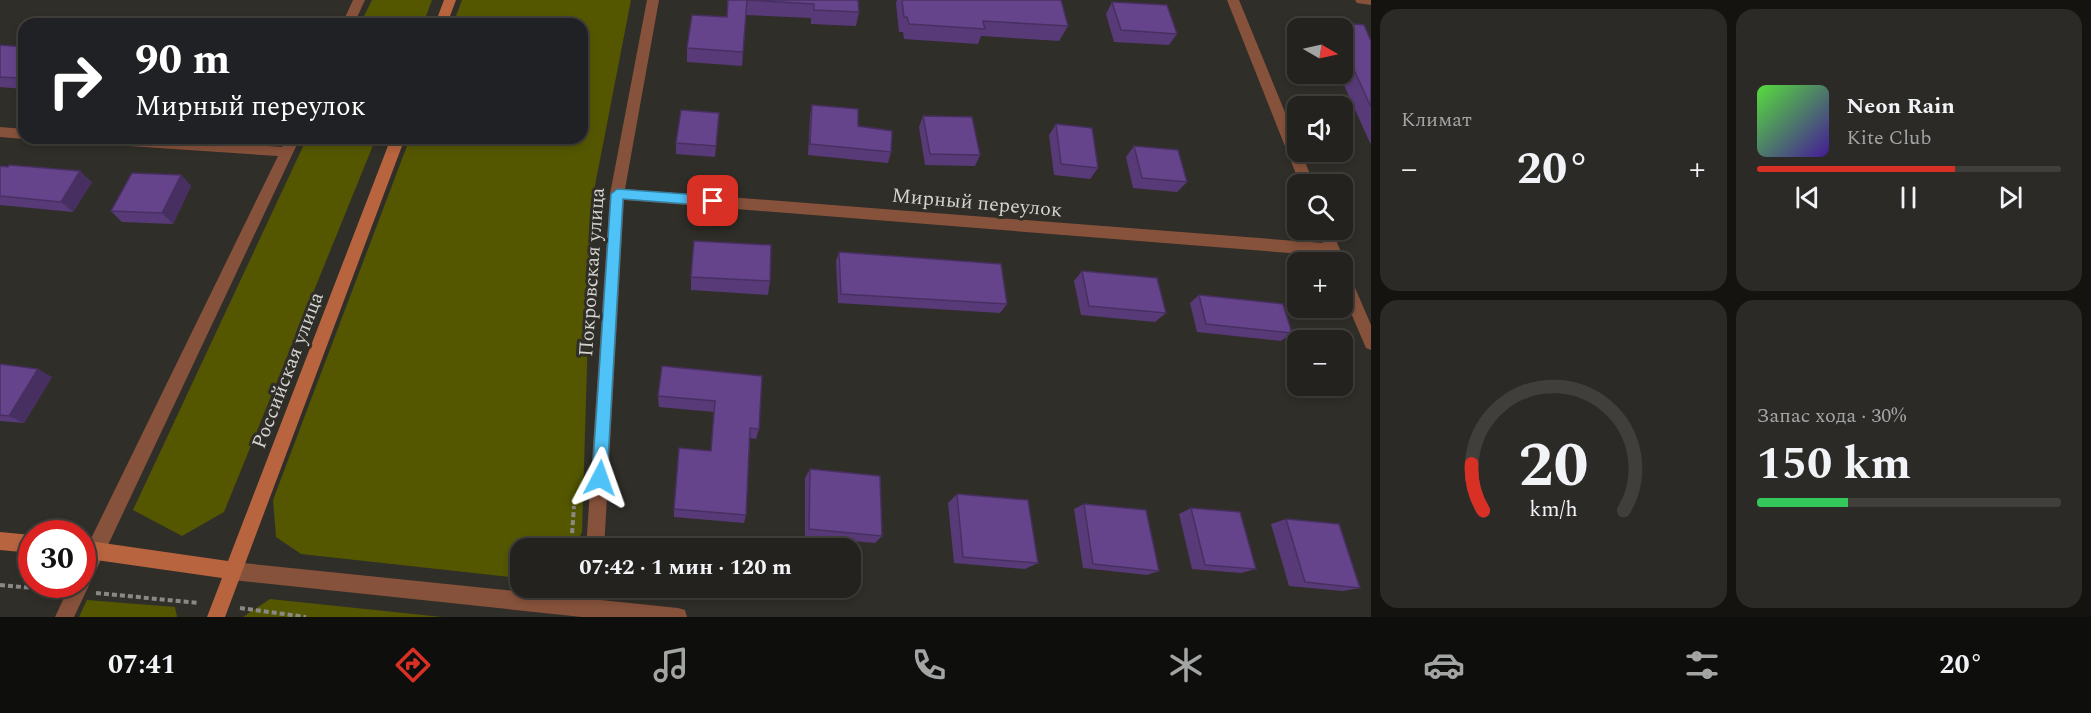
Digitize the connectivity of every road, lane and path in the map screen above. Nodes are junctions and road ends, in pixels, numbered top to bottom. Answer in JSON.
{"nodes":[{"id":1,"x":359,"y":0,"type":"edge"},
{"id":2,"x":450,"y":0,"type":"edge"},
{"id":3,"x":653,"y":0,"type":"edge"},
{"id":4,"x":1233,"y":0,"type":"edge"},
{"id":5,"x":1361,"y":0,"type":"edge"},
{"id":6,"x":1371,"y":1,"type":"edge"},
{"id":7,"x":351,"y":18,"type":"edge"},
{"id":8,"x":443,"y":18,"type":"edge"},
{"id":9,"x":0,"y":132,"type":"edge"},
{"id":10,"x":18,"y":134,"type":"edge"},
{"id":11,"x":261,"y":144,"type":"edge"},
{"id":12,"x":396,"y":144,"type":"edge"},
{"id":13,"x":290,"y":145,"type":"edge"},
{"id":14,"x":1303,"y":174,"type":"edge"},
{"id":15,"x":617,"y":194,"type":"junction"},
{"id":16,"x":1290,"y":252,"type":"edge"},
{"id":17,"x":1353,"y":300,"type":"edge"},
{"id":18,"x":1371,"y":343,"type":"edge"},
{"id":19,"x":96,"y":535,"type":"edge"},
{"id":20,"x":596,"y":538,"type":"edge"},
{"id":21,"x":0,"y":541,"type":"edge"},
{"id":22,"x":18,"y":543,"type":"edge"},
{"id":23,"x":96,"y":550,"type":"edge"},
{"id":24,"x":232,"y":571,"type":"junction"},
{"id":25,"x":0,"y":585,"type":"edge"},
{"id":26,"x":18,"y":585,"type":"edge"},
{"id":27,"x":96,"y":588,"type":"edge"},
{"id":28,"x":73,"y":598,"type":"edge"},
{"id":29,"x":218,"y":611,"type":"edge"},
{"id":30,"x":591,"y":612,"type":"edge"},
{"id":31,"x":64,"y":617,"type":"edge"},
{"id":32,"x":306,"y":617,"type":"edge"},
{"id":33,"x":678,"y":617,"type":"edge"}],
"edges":[{"from":1,"to":7,"type":"street"},
{"from":2,"to":8,"type":"main road"},
{"from":3,"to":15,"type":"street","name":"Покровская улица"},
{"from":4,"to":14,"type":"street"},
{"from":5,"to":6,"type":"street"},
{"from":9,"to":10,"type":"street"},
{"from":11,"to":13,"type":"street"},
{"from":12,"to":24,"type":"main road","name":"Российская улица"},
{"from":13,"to":19,"type":"street"},
{"from":15,"to":16,"type":"street","name":"Мирный переулок"},
{"from":15,"to":20,"type":"street","name":"Покровская улица"},
{"from":17,"to":18,"type":"street"},
{"from":21,"to":22,"type":"main road"},
{"from":23,"to":24,"type":"main road"},
{"from":24,"to":29,"type":"main road","name":"Российская улица"},
{"from":24,"to":30,"type":"street"},
{"from":25,"to":26,"type":"path"},
{"from":27,"to":29,"type":"path"},
{"from":28,"to":31,"type":"street"},
{"from":29,"to":32,"type":"path"},
{"from":30,"to":33,"type":"street"}]}
